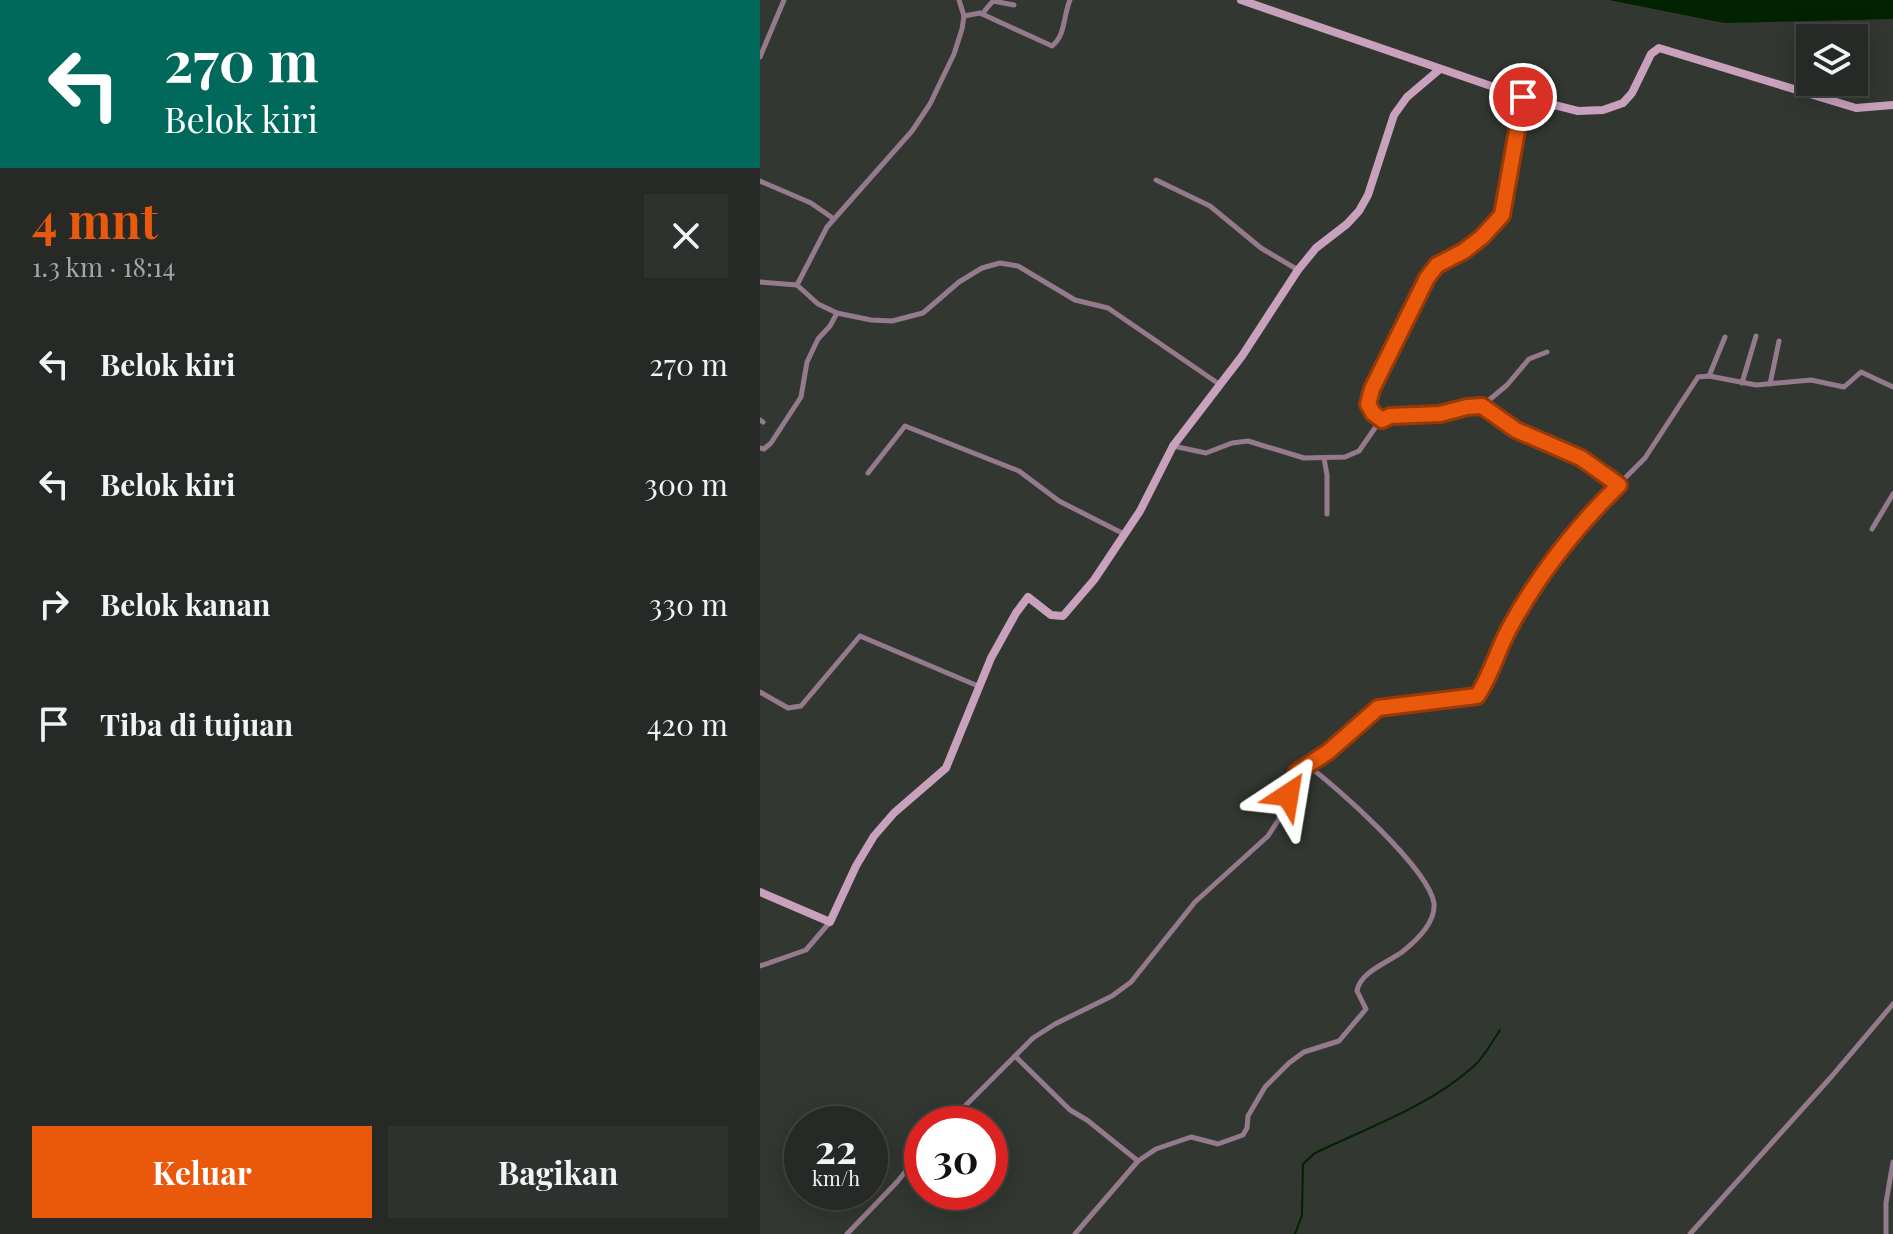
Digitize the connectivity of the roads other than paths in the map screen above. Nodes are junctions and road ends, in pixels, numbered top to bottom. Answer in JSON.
{"nodes":[{"id":1,"x":784,"y":0,"type":"edge"},
{"id":2,"x":959,"y":0,"type":"edge"},
{"id":3,"x":1070,"y":0,"type":"edge"},
{"id":4,"x":1241,"y":0,"type":"edge"},
{"id":5,"x":1014,"y":5,"type":"dead end"},
{"id":6,"x":982,"y":14,"type":"junction"},
{"id":7,"x":964,"y":16,"type":"junction"},
{"id":8,"x":760,"y":57,"type":"edge"},
{"id":9,"x":1440,"y":69,"type":"junction"},
{"id":10,"x":1523,"y":97,"type":"junction"},
{"id":11,"x":1893,"y":105,"type":"edge"},
{"id":12,"x":1156,"y":180,"type":"dead end"},
{"id":13,"x":760,"y":181,"type":"edge"},
{"id":14,"x":834,"y":219,"type":"junction"},
{"id":15,"x":1298,"y":270,"type":"junction"},
{"id":16,"x":760,"y":282,"type":"edge"},
{"id":17,"x":797,"y":285,"type":"junction"},
{"id":18,"x":837,"y":313,"type":"junction"},
{"id":19,"x":1756,"y":336,"type":"dead end"},
{"id":20,"x":1725,"y":337,"type":"dead end"},
{"id":21,"x":1779,"y":341,"type":"dead end"},
{"id":22,"x":1547,"y":352,"type":"dead end"},
{"id":23,"x":1709,"y":376,"type":"junction"},
{"id":24,"x":1742,"y":383,"type":"junction"},
{"id":25,"x":1219,"y":384,"type":"junction"},
{"id":26,"x":1770,"y":384,"type":"junction"},
{"id":27,"x":1893,"y":387,"type":"edge"},
{"id":28,"x":1482,"y":406,"type":"junction"},
{"id":29,"x":1382,"y":420,"type":"junction"},
{"id":30,"x":1173,"y":446,"type":"junction"},
{"id":31,"x":760,"y":448,"type":"edge"},
{"id":32,"x":1324,"y":458,"type":"junction"},
{"id":33,"x":868,"y":473,"type":"dead end"},
{"id":34,"x":1619,"y":485,"type":"junction"},
{"id":35,"x":1893,"y":494,"type":"edge"},
{"id":36,"x":1327,"y":514,"type":"dead end"},
{"id":37,"x":1872,"y":529,"type":"dead end"},
{"id":38,"x":1125,"y":534,"type":"junction"},
{"id":39,"x":978,"y":686,"type":"junction"},
{"id":40,"x":760,"y":692,"type":"edge"},
{"id":41,"x":1307,"y":765,"type":"junction"},
{"id":42,"x":760,"y":892,"type":"edge"},
{"id":43,"x":830,"y":922,"type":"junction"},
{"id":44,"x":760,"y":966,"type":"edge"},
{"id":45,"x":1893,"y":1004,"type":"edge"},
{"id":46,"x":1015,"y":1056,"type":"junction"},
{"id":47,"x":965,"y":1106,"type":"edge"},
{"id":48,"x":1138,"y":1161,"type":"junction"},
{"id":49,"x":1893,"y":1162,"type":"edge"},
{"id":50,"x":904,"y":1173,"type":"edge"},
{"id":51,"x":847,"y":1234,"type":"edge"},
{"id":52,"x":1075,"y":1234,"type":"edge"},
{"id":53,"x":1690,"y":1234,"type":"edge"},
{"id":54,"x":1886,"y":1234,"type":"edge"}],
"edges":[{"from":1,"to":8,"type":"street"},
{"from":2,"to":7,"type":"street"},
{"from":3,"to":6,"type":"street"},
{"from":4,"to":9,"type":"street"},
{"from":5,"to":6,"type":"street"},
{"from":6,"to":7,"type":"street"},
{"from":7,"to":14,"type":"street"},
{"from":9,"to":10,"type":"street"},
{"from":9,"to":15,"type":"street"},
{"from":10,"to":11,"type":"street"},
{"from":10,"to":29,"type":"street"},
{"from":12,"to":15,"type":"street"},
{"from":13,"to":14,"type":"street"},
{"from":14,"to":17,"type":"street"},
{"from":15,"to":25,"type":"street"},
{"from":16,"to":17,"type":"street"},
{"from":17,"to":18,"type":"street"},
{"from":18,"to":25,"type":"street"},
{"from":18,"to":31,"type":"street"},
{"from":19,"to":24,"type":"street"},
{"from":20,"to":23,"type":"street"},
{"from":21,"to":26,"type":"street"},
{"from":22,"to":28,"type":"street"},
{"from":23,"to":24,"type":"street"},
{"from":23,"to":34,"type":"street"},
{"from":24,"to":26,"type":"street"},
{"from":25,"to":30,"type":"street"},
{"from":26,"to":27,"type":"street"},
{"from":28,"to":29,"type":"street"},
{"from":28,"to":34,"type":"street"},
{"from":29,"to":32,"type":"street"},
{"from":30,"to":32,"type":"street"},
{"from":30,"to":38,"type":"street"},
{"from":32,"to":36,"type":"street"},
{"from":33,"to":38,"type":"street"},
{"from":34,"to":41,"type":"street"},
{"from":35,"to":37,"type":"street"},
{"from":38,"to":39,"type":"street"},
{"from":39,"to":40,"type":"street"},
{"from":39,"to":43,"type":"street"},
{"from":41,"to":46,"type":"street"},
{"from":41,"to":48,"type":"street"},
{"from":42,"to":43,"type":"street"},
{"from":43,"to":44,"type":"street"},
{"from":45,"to":53,"type":"street"},
{"from":46,"to":47,"type":"street"},
{"from":46,"to":48,"type":"street"},
{"from":48,"to":52,"type":"street"},
{"from":49,"to":54,"type":"street"},
{"from":50,"to":51,"type":"street"}]}
